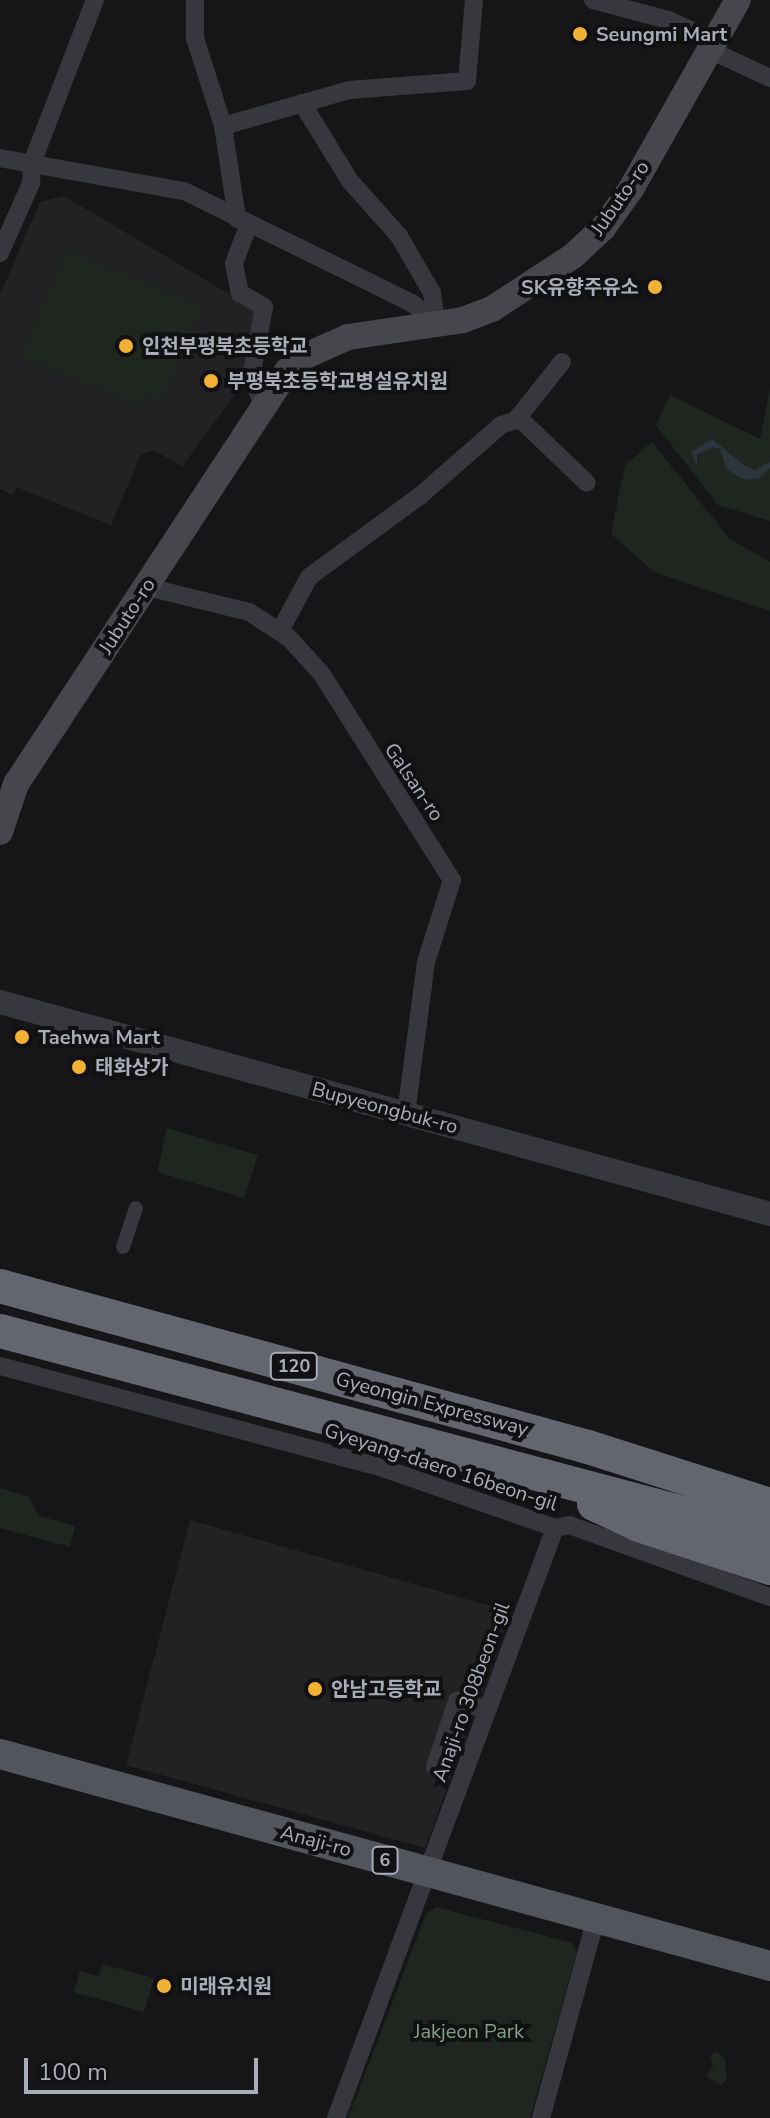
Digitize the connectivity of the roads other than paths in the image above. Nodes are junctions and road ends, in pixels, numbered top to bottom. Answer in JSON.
{"nodes":[{"id":1,"x":95,"y":0,"type":"edge"},
{"id":2,"x":195,"y":0,"type":"edge"},
{"id":3,"x":474,"y":0,"type":"edge"},
{"id":4,"x":593,"y":0,"type":"edge"},
{"id":5,"x":738,"y":0,"type":"edge"},
{"id":6,"x":712,"y":46,"type":"junction"},
{"id":7,"x":770,"y":78,"type":"edge"},
{"id":8,"x":302,"y":103,"type":"junction"},
{"id":9,"x":223,"y":126,"type":"junction"},
{"id":10,"x":0,"y":158,"type":"edge"},
{"id":11,"x":32,"y":163,"type":"junction"},
{"id":12,"x":243,"y":222,"type":"junction"},
{"id":13,"x":0,"y":253,"type":"edge"},
{"id":14,"x":436,"y":323,"type":"junction"},
{"id":15,"x":562,"y":362,"type":"dead end"},
{"id":16,"x":262,"y":404,"type":"junction"},
{"id":17,"x":518,"y":417,"type":"junction"},
{"id":18,"x":587,"y":483,"type":"dead end"},
{"id":19,"x":147,"y":587,"type":"junction"},
{"id":20,"x":280,"y":631,"type":"junction"},
{"id":21,"x":8,"y":793,"type":"edge"},
{"id":22,"x":0,"y":832,"type":"edge"},
{"id":23,"x":0,"y":1002,"type":"edge"},
{"id":24,"x":406,"y":1114,"type":"junction"},
{"id":25,"x":136,"y":1208,"type":"dead end"},
{"id":26,"x":770,"y":1214,"type":"edge"},
{"id":27,"x":123,"y":1247,"type":"dead end"},
{"id":28,"x":0,"y":1286,"type":"edge"},
{"id":29,"x":0,"y":1331,"type":"edge"},
{"id":30,"x":0,"y":1366,"type":"edge"},
{"id":31,"x":588,"y":1447,"type":"junction"},
{"id":32,"x":540,"y":1478,"type":"junction"},
{"id":33,"x":770,"y":1484,"type":"edge"},
{"id":34,"x":770,"y":1505,"type":"edge"},
{"id":35,"x":555,"y":1528,"type":"junction"},
{"id":36,"x":770,"y":1536,"type":"edge"},
{"id":37,"x":770,"y":1568,"type":"edge"},
{"id":38,"x":770,"y":1597,"type":"edge"},
{"id":39,"x":488,"y":1710,"type":"junction"},
{"id":40,"x":0,"y":1754,"type":"edge"},
{"id":41,"x":435,"y":1767,"type":"dead end"},
{"id":42,"x":428,"y":1872,"type":"junction"},
{"id":43,"x":596,"y":1918,"type":"junction"},
{"id":44,"x":770,"y":1966,"type":"edge"},
{"id":45,"x":336,"y":2118,"type":"edge"},
{"id":46,"x":541,"y":2118,"type":"edge"}],
"edges":[{"from":1,"to":11,"type":"street"},
{"from":2,"to":9,"type":"street"},
{"from":3,"to":8,"type":"street"},
{"from":4,"to":6,"type":"street"},
{"from":5,"to":6,"type":"main road","name":"Jubuto-ro"},
{"from":6,"to":7,"type":"street"},
{"from":6,"to":14,"type":"main road","name":"Jubuto-ro"},
{"from":8,"to":9,"type":"street"},
{"from":8,"to":14,"type":"street"},
{"from":9,"to":12,"type":"street"},
{"from":10,"to":11,"type":"street"},
{"from":11,"to":12,"type":"street"},
{"from":11,"to":13,"type":"street"},
{"from":12,"to":14,"type":"street"},
{"from":12,"to":16,"type":"street"},
{"from":14,"to":16,"type":"main road","name":"Jubuto-ro"},
{"from":15,"to":17,"type":"street"},
{"from":16,"to":19,"type":"main road","name":"Jubuto-ro"},
{"from":17,"to":18,"type":"street"},
{"from":17,"to":20,"type":"street"},
{"from":19,"to":20,"type":"street","name":"Galsan-ro"},
{"from":19,"to":21,"type":"main road","name":"Jubuto-ro"},
{"from":20,"to":24,"type":"street","name":"Galsan-ro"},
{"from":21,"to":22,"type":"main road","name":"Jubuto-ro"},
{"from":23,"to":24,"type":"street","name":"Bupyeongbuk-ro"},
{"from":24,"to":26,"type":"street","name":"Bupyeongbuk-ro"},
{"from":25,"to":27,"type":"street"},
{"from":28,"to":31,"type":"highway","name":"Gyeongin Expressway","number":"120"},
{"from":29,"to":32,"type":"highway","number":"120"},
{"from":30,"to":35,"type":"street","name":"Gyeyang-daero 16beon-gil"},
{"from":31,"to":33,"type":"highway"},
{"from":31,"to":34,"type":"highway","name":"Gyeongin Expressway","number":"120"},
{"from":32,"to":36,"type":"highway","number":"120"},
{"from":32,"to":37,"type":"highway"},
{"from":35,"to":38,"type":"street","name":"Gyeyang-daero 16beon-gil"},
{"from":35,"to":39,"type":"street","name":"Anaji-ro 308beon-gil"},
{"from":39,"to":41,"type":"street"},
{"from":39,"to":42,"type":"street","name":"Anaji-ro 308beon-gil"},
{"from":40,"to":42,"type":"main road","name":"Anaji-ro","number":"6"},
{"from":42,"to":43,"type":"main road","name":"Anaji-ro","number":"6"},
{"from":42,"to":45,"type":"street","name":"Anaji-ro 308beon-gil"},
{"from":43,"to":44,"type":"main road","name":"Anaji-ro","number":"6"},
{"from":43,"to":46,"type":"street"}]}
